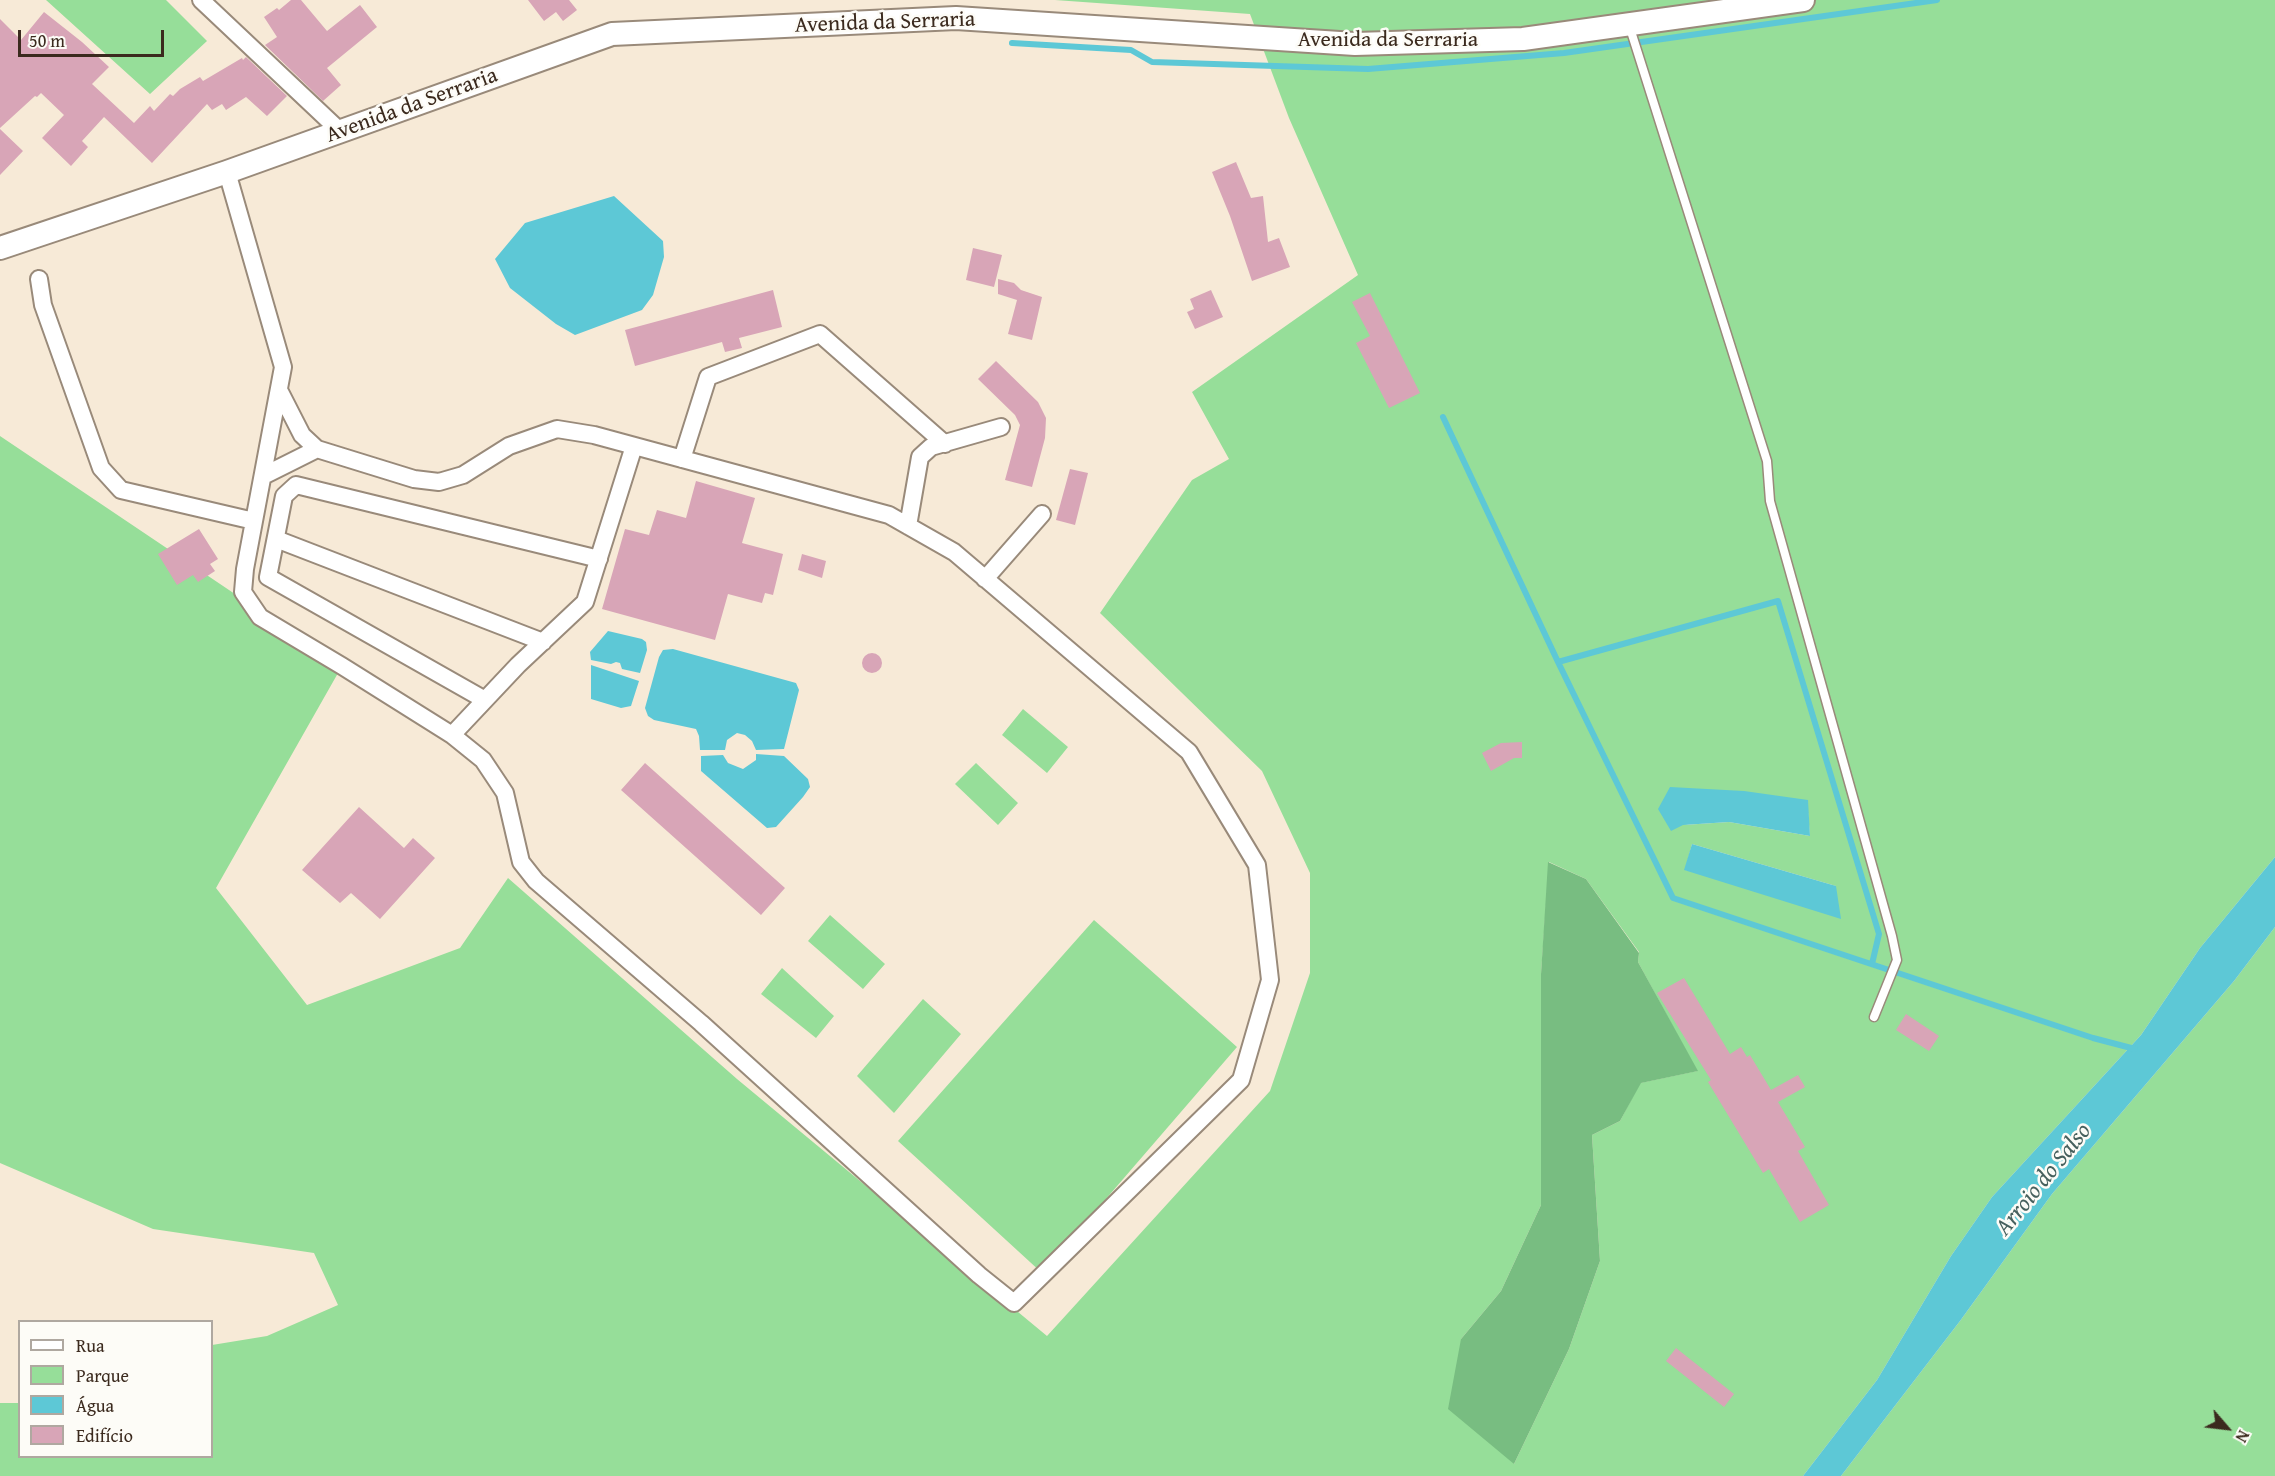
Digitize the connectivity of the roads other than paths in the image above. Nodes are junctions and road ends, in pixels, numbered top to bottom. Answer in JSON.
{"nodes":[{"id":1,"x":201,"y":0,"type":"edge"},
{"id":2,"x":1803,"y":0,"type":"edge"},
{"id":3,"x":1629,"y":24,"type":"junction"},
{"id":4,"x":341,"y":132,"type":"junction"},
{"id":5,"x":227,"y":172,"type":"junction"},
{"id":6,"x":0,"y":248,"type":"edge"},
{"id":7,"x":39,"y":279,"type":"dead end"},
{"id":8,"x":279,"y":390,"type":"junction"},
{"id":9,"x":1000,"y":427,"type":"dead end"},
{"id":10,"x":945,"y":444,"type":"junction"},
{"id":11,"x":634,"y":446,"type":"junction"},
{"id":12,"x":317,"y":449,"type":"junction"},
{"id":13,"x":682,"y":459,"type":"junction"},
{"id":14,"x":263,"y":476,"type":"junction"},
{"id":15,"x":1042,"y":514,"type":"dead end"},
{"id":16,"x":254,"y":521,"type":"junction"},
{"id":17,"x":908,"y":526,"type":"junction"},
{"id":18,"x":276,"y":539,"type":"junction"},
{"id":19,"x":599,"y":559,"type":"junction"},
{"id":20,"x":985,"y":579,"type":"junction"},
{"id":21,"x":543,"y":642,"type":"junction"},
{"id":22,"x":485,"y":700,"type":"junction"},
{"id":23,"x":452,"y":735,"type":"junction"},
{"id":24,"x":1874,"y":1017,"type":"dead end"}],
"edges":[{"from":1,"to":4,"type":"street"},
{"from":2,"to":3,"type":"main road","name":"Avenida da Serraria"},
{"from":3,"to":4,"type":"main road","name":"Avenida da Serraria"},
{"from":3,"to":24,"type":"lane"},
{"from":4,"to":5,"type":"main road","name":"Avenida da Serraria"},
{"from":5,"to":6,"type":"main road","name":"Avenida da Serraria"},
{"from":5,"to":8,"type":"street"},
{"from":7,"to":16,"type":"street"},
{"from":8,"to":12,"type":"street"},
{"from":8,"to":14,"type":"street"},
{"from":9,"to":10,"type":"street"},
{"from":10,"to":13,"type":"street"},
{"from":10,"to":17,"type":"street"},
{"from":11,"to":12,"type":"street"},
{"from":11,"to":13,"type":"street"},
{"from":11,"to":19,"type":"street"},
{"from":12,"to":14,"type":"street"},
{"from":13,"to":17,"type":"street"},
{"from":14,"to":16,"type":"street"},
{"from":15,"to":20,"type":"street"},
{"from":16,"to":23,"type":"street"},
{"from":17,"to":20,"type":"street"},
{"from":18,"to":19,"type":"street"},
{"from":18,"to":21,"type":"street"},
{"from":18,"to":22,"type":"street"},
{"from":19,"to":21,"type":"street"},
{"from":20,"to":23,"type":"street"},
{"from":21,"to":22,"type":"street"},
{"from":22,"to":23,"type":"street"}]}
